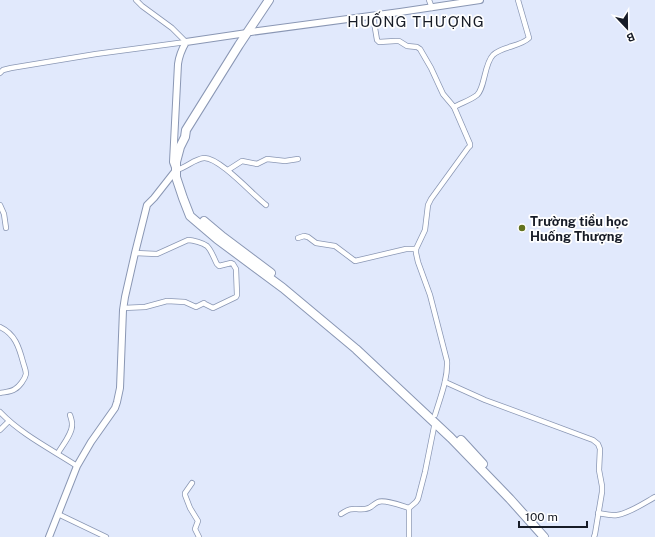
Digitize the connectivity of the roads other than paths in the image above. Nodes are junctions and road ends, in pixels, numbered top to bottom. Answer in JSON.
{"nodes":[{"id":1,"x":136,"y":0,"type":"edge"},
{"id":2,"x":269,"y":0,"type":"edge"},
{"id":3,"x":273,"y":0,"type":"edge"},
{"id":4,"x":429,"y":0,"type":"edge"},
{"id":5,"x":480,"y":0,"type":"edge"},
{"id":6,"x":518,"y":0,"type":"edge"},
{"id":7,"x":432,"y":8,"type":"junction"},
{"id":8,"x":372,"y":16,"type":"junction"},
{"id":9,"x":249,"y":32,"type":"junction"},
{"id":10,"x":186,"y":42,"type":"junction"},
{"id":11,"x":0,"y":73,"type":"edge"},
{"id":12,"x":454,"y":107,"type":"junction"},
{"id":13,"x":298,"y":159,"type":"dead end"},
{"id":14,"x":176,"y":170,"type":"junction"},
{"id":15,"x":228,"y":170,"type":"junction"},
{"id":16,"x":0,"y":205,"type":"edge"},
{"id":17,"x":266,"y":205,"type":"dead end"},
{"id":18,"x":6,"y":228,"type":"dead end"},
{"id":19,"x":298,"y":238,"type":"dead end"},
{"id":20,"x":416,"y":249,"type":"junction"},
{"id":21,"x":135,"y":252,"type":"junction"},
{"id":22,"x":123,"y":308,"type":"junction"},
{"id":23,"x":0,"y":327,"type":"edge"},
{"id":24,"x":445,"y":382,"type":"junction"},
{"id":25,"x":0,"y":393,"type":"edge"},
{"id":26,"x":0,"y":412,"type":"edge"},
{"id":27,"x":70,"y":415,"type":"dead end"},
{"id":28,"x":435,"y":419,"type":"junction"},
{"id":29,"x":9,"y":421,"type":"junction"},
{"id":30,"x":0,"y":430,"type":"edge"},
{"id":31,"x":58,"y":453,"type":"junction"},
{"id":32,"x":77,"y":466,"type":"junction"},
{"id":33,"x":192,"y":482,"type":"dead end"},
{"id":34,"x":655,"y":497,"type":"edge"},
{"id":35,"x":409,"y":508,"type":"junction"},
{"id":36,"x":598,"y":513,"type":"junction"},
{"id":37,"x":58,"y":514,"type":"junction"},
{"id":38,"x":341,"y":514,"type":"dead end"},
{"id":39,"x":49,"y":537,"type":"edge"},
{"id":40,"x":106,"y":537,"type":"edge"},
{"id":41,"x":199,"y":537,"type":"edge"},
{"id":42,"x":409,"y":537,"type":"edge"},
{"id":43,"x":544,"y":537,"type":"edge"},
{"id":44,"x":551,"y":537,"type":"edge"},
{"id":45,"x":594,"y":537,"type":"edge"}],
"edges":[{"from":1,"to":10,"type":"street"},
{"from":2,"to":9,"type":"highway"},
{"from":3,"to":9,"type":"highway"},
{"from":4,"to":7,"type":"street"},
{"from":5,"to":7,"type":"street"},
{"from":6,"to":12,"type":"street"},
{"from":7,"to":8,"type":"street"},
{"from":8,"to":9,"type":"street"},
{"from":8,"to":12,"type":"street"},
{"from":9,"to":10,"type":"street"},
{"from":9,"to":14,"type":"highway"},
{"from":10,"to":11,"type":"street"},
{"from":10,"to":14,"type":"street"},
{"from":12,"to":20,"type":"street"},
{"from":13,"to":15,"type":"street"},
{"from":14,"to":15,"type":"street"},
{"from":14,"to":21,"type":"street"},
{"from":14,"to":28,"type":"highway"},
{"from":15,"to":17,"type":"street"},
{"from":16,"to":18,"type":"street"},
{"from":19,"to":20,"type":"street"},
{"from":20,"to":24,"type":"street"},
{"from":21,"to":22,"type":"street"},
{"from":21,"to":22,"type":"street"},
{"from":22,"to":32,"type":"street"},
{"from":23,"to":25,"type":"street"},
{"from":24,"to":28,"type":"street"},
{"from":24,"to":36,"type":"street"},
{"from":26,"to":29,"type":"street"},
{"from":27,"to":31,"type":"street"},
{"from":28,"to":35,"type":"street"},
{"from":28,"to":43,"type":"highway"},
{"from":28,"to":44,"type":"highway"},
{"from":29,"to":30,"type":"street"},
{"from":29,"to":31,"type":"street"},
{"from":31,"to":32,"type":"street"},
{"from":32,"to":37,"type":"street"},
{"from":33,"to":41,"type":"street"},
{"from":34,"to":36,"type":"street"},
{"from":35,"to":38,"type":"street"},
{"from":35,"to":42,"type":"street"},
{"from":36,"to":45,"type":"street"},
{"from":37,"to":39,"type":"street"},
{"from":37,"to":40,"type":"street"}]}
